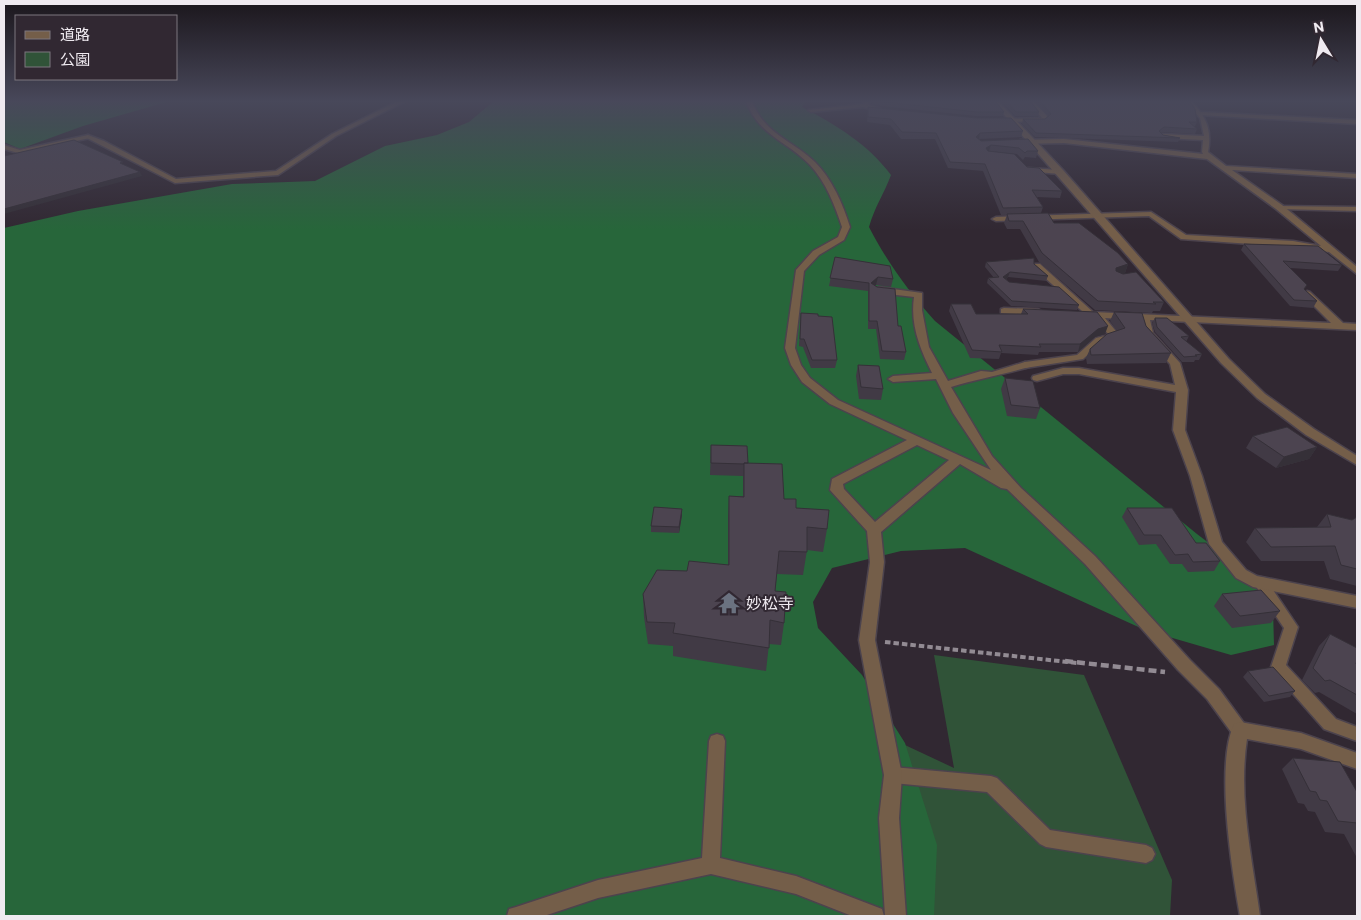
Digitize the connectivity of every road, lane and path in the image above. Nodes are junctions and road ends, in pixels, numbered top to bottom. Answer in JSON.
{"nodes":[{"id":1,"x":56,"y":144,"type":"edge"},
{"id":2,"x":106,"y":144,"type":"edge"},
{"id":3,"x":321,"y":144,"type":"edge"},
{"id":4,"x":784,"y":144,"type":"edge"},
{"id":5,"x":1035,"y":144,"type":"edge"},
{"id":6,"x":1083,"y":144,"type":"edge"},
{"id":7,"x":1207,"y":144,"type":"edge"},
{"id":8,"x":4,"y":147,"type":"edge"},
{"id":9,"x":18,"y":152,"type":"junction"},
{"id":10,"x":4,"y":155,"type":"edge"},
{"id":11,"x":1209,"y":157,"type":"junction"},
{"id":12,"x":1022,"y":164,"type":"edge"},
{"id":13,"x":1226,"y":168,"type":"junction"},
{"id":14,"x":1060,"y":172,"type":"junction"},
{"id":15,"x":1357,"y":176,"type":"edge"},
{"id":16,"x":1279,"y":207,"type":"junction"},
{"id":17,"x":1357,"y":209,"type":"edge"},
{"id":18,"x":1100,"y":218,"type":"junction"},
{"id":19,"x":996,"y":219,"type":"dead end"},
{"id":20,"x":1330,"y":250,"type":"junction"},
{"id":21,"x":1037,"y":266,"type":"edge"},
{"id":22,"x":1357,"y":272,"type":"edge"},
{"id":23,"x":1151,"y":275,"type":"junction"},
{"id":24,"x":1135,"y":276,"type":"edge"},
{"id":25,"x":1044,"y":286,"type":"edge"},
{"id":26,"x":1062,"y":288,"type":"junction"},
{"id":27,"x":876,"y":290,"type":"edge"},
{"id":28,"x":1307,"y":294,"type":"edge"},
{"id":29,"x":1004,"y":311,"type":"dead end"},
{"id":30,"x":1052,"y":313,"type":"edge"},
{"id":31,"x":1071,"y":314,"type":"edge"},
{"id":32,"x":1093,"y":314,"type":"junction"},
{"id":33,"x":1144,"y":316,"type":"junction"},
{"id":34,"x":1189,"y":318,"type":"junction"},
{"id":35,"x":1340,"y":326,"type":"junction"},
{"id":36,"x":1357,"y":328,"type":"edge"},
{"id":37,"x":1115,"y":336,"type":"joint"},
{"id":38,"x":1025,"y":365,"type":"joint"},
{"id":39,"x":1038,"y":378,"type":"dead end"},
{"id":40,"x":893,"y":379,"type":"dead end"},
{"id":41,"x":942,"y":381,"type":"junction"},
{"id":42,"x":1182,"y":390,"type":"junction"},
{"id":43,"x":917,"y":440,"type":"junction"},
{"id":44,"x":958,"y":459,"type":"junction"},
{"id":45,"x":1357,"y":461,"type":"edge"},
{"id":46,"x":1016,"y":491,"type":"junction"},
{"id":47,"x":874,"y":530,"type":"junction"},
{"id":48,"x":1260,"y":582,"type":"junction"},
{"id":49,"x":1357,"y":602,"type":"edge"},
{"id":50,"x":867,"y":640,"type":"junction"},
{"id":51,"x":1189,"y":676,"type":"junction"},
{"id":52,"x":1240,"y":730,"type":"junction"},
{"id":53,"x":1357,"y":734,"type":"edge"},
{"id":54,"x":717,"y":741,"type":"dead end"},
{"id":55,"x":1357,"y":761,"type":"edge"},
{"id":56,"x":893,"y":775,"type":"junction"},
{"id":57,"x":1146,"y":854,"type":"dead end"},
{"id":58,"x":711,"y":866,"type":"junction"},
{"id":59,"x":1248,"y":907,"type":"edge"},
{"id":60,"x":516,"y":916,"type":"edge"},
{"id":61,"x":875,"y":916,"type":"edge"},
{"id":62,"x":896,"y":916,"type":"edge"},
{"id":63,"x":1257,"y":916,"type":"edge"}],
"edges":[{"from":1,"to":9,"type":"street"},
{"from":2,"to":3,"type":"street"},
{"from":4,"to":43,"type":"street"},
{"from":5,"to":14,"type":"street"},
{"from":6,"to":11,"type":"street"},
{"from":7,"to":11,"type":"street"},
{"from":8,"to":9,"type":"street"},
{"from":9,"to":10,"type":"street"},
{"from":11,"to":13,"type":"street"},
{"from":12,"to":14,"type":"street"},
{"from":13,"to":15,"type":"street"},
{"from":13,"to":16,"type":"street"},
{"from":14,"to":18,"type":"street"},
{"from":16,"to":17,"type":"lane"},
{"from":16,"to":20,"type":"street"},
{"from":18,"to":19,"type":"street"},
{"from":18,"to":20,"type":"street"},
{"from":18,"to":23,"type":"street"},
{"from":20,"to":22,"type":"street"},
{"from":21,"to":26,"type":"street"},
{"from":23,"to":24,"type":"street"},
{"from":23,"to":34,"type":"street"},
{"from":25,"to":26,"type":"street"},
{"from":26,"to":32,"type":"street"},
{"from":27,"to":41,"type":"street"},
{"from":28,"to":35,"type":"street"},
{"from":29,"to":30,"type":"street"},
{"from":31,"to":32,"type":"street"},
{"from":32,"to":33,"type":"street"},
{"from":32,"to":37,"type":"street"},
{"from":33,"to":34,"type":"street"},
{"from":33,"to":42,"type":"street"},
{"from":34,"to":35,"type":"street"},
{"from":34,"to":45,"type":"street"},
{"from":35,"to":36,"type":"street"},
{"from":37,"to":38,"type":"lane"},
{"from":38,"to":41,"type":"street"},
{"from":39,"to":42,"type":"street"},
{"from":40,"to":41,"type":"street"},
{"from":41,"to":46,"type":"street"},
{"from":42,"to":48,"type":"street"},
{"from":43,"to":44,"type":"street"},
{"from":43,"to":47,"type":"street"},
{"from":44,"to":46,"type":"street"},
{"from":44,"to":47,"type":"street"},
{"from":46,"to":51,"type":"street"},
{"from":47,"to":50,"type":"street"},
{"from":48,"to":49,"type":"street"},
{"from":48,"to":53,"type":"lane"},
{"from":50,"to":51,"type":"path"},
{"from":50,"to":56,"type":"street"},
{"from":51,"to":52,"type":"street"},
{"from":52,"to":55,"type":"street"},
{"from":52,"to":59,"type":"street"},
{"from":54,"to":58,"type":"lane"},
{"from":56,"to":57,"type":"lane"},
{"from":56,"to":62,"type":"street"},
{"from":58,"to":60,"type":"lane"},
{"from":58,"to":61,"type":"lane"},
{"from":59,"to":63,"type":"street"}]}
